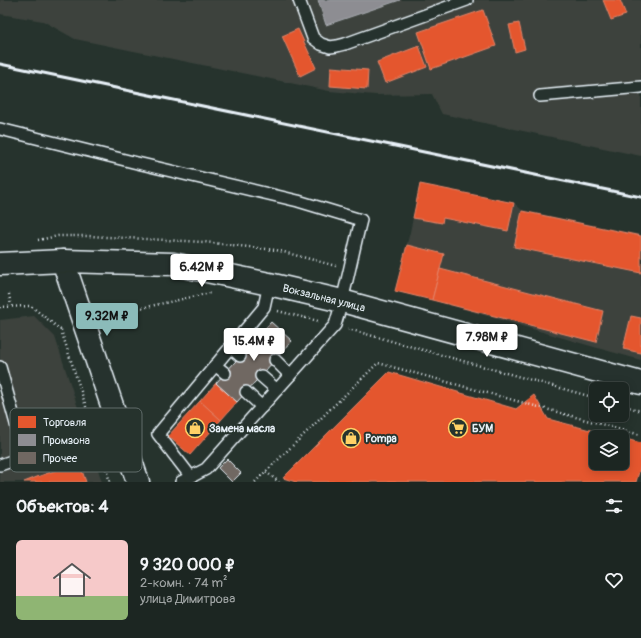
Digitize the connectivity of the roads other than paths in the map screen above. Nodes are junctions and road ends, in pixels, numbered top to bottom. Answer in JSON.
{"nodes":[{"id":1,"x":299,"y":0,"type":"edge"},
{"id":2,"x":467,"y":0,"type":"edge"},
{"id":3,"x":641,"y":87,"type":"edge"},
{"id":4,"x":540,"y":96,"type":"dead end"},
{"id":5,"x":0,"y":129,"type":"edge"},
{"id":6,"x":63,"y":261,"type":"junction"},
{"id":7,"x":0,"y":264,"type":"edge"},
{"id":8,"x":269,"y":284,"type":"junction"},
{"id":9,"x":342,"y":301,"type":"junction"},
{"id":10,"x":243,"y":332,"type":"junction"},
{"id":11,"x":254,"y":342,"type":"dead end"},
{"id":12,"x":230,"y":347,"type":"junction"},
{"id":13,"x":240,"y":356,"type":"dead end"},
{"id":14,"x":275,"y":360,"type":"dead end"},
{"id":15,"x":215,"y":365,"type":"junction"},
{"id":16,"x":0,"y":367,"type":"edge"},
{"id":17,"x":225,"y":373,"type":"dead end"},
{"id":18,"x":290,"y":375,"type":"junction"},
{"id":19,"x":261,"y":376,"type":"dead end"},
{"id":20,"x":641,"y":383,"type":"edge"},
{"id":21,"x":277,"y":390,"type":"junction"},
{"id":22,"x":246,"y":392,"type":"dead end"},
{"id":23,"x":262,"y":407,"type":"junction"},
{"id":24,"x":12,"y":408,"type":"edge"},
{"id":25,"x":113,"y":408,"type":"edge"},
{"id":26,"x":10,"y":461,"type":"edge"},
{"id":27,"x":0,"y":465,"type":"edge"},
{"id":28,"x":135,"y":472,"type":"edge"},
{"id":29,"x":186,"y":480,"type":"edge"},
{"id":30,"x":138,"y":482,"type":"edge"}],
"edges":[{"from":1,"to":2,"type":"lane"},
{"from":3,"to":4,"type":"lane"},
{"from":5,"to":9,"type":"lane"},
{"from":6,"to":7,"type":"street","name":"Вокзальная улица"},
{"from":6,"to":8,"type":"street","name":"Вокзальная улица"},
{"from":6,"to":25,"type":"street"},
{"from":8,"to":9,"type":"street","name":"Вокзальная улица"},
{"from":8,"to":10,"type":"lane"},
{"from":9,"to":18,"type":"lane"},
{"from":9,"to":20,"type":"street","name":"Вокзальная улица"},
{"from":10,"to":11,"type":"lane"},
{"from":10,"to":12,"type":"lane"},
{"from":12,"to":13,"type":"lane"},
{"from":12,"to":15,"type":"lane"},
{"from":14,"to":18,"type":"lane"},
{"from":15,"to":17,"type":"lane"},
{"from":15,"to":29,"type":"lane"},
{"from":16,"to":24,"type":"lane"},
{"from":18,"to":21,"type":"lane"},
{"from":19,"to":21,"type":"lane"},
{"from":21,"to":23,"type":"lane"},
{"from":22,"to":23,"type":"lane"},
{"from":23,"to":29,"type":"lane"},
{"from":26,"to":27,"type":"lane"},
{"from":28,"to":30,"type":"street"}]}
